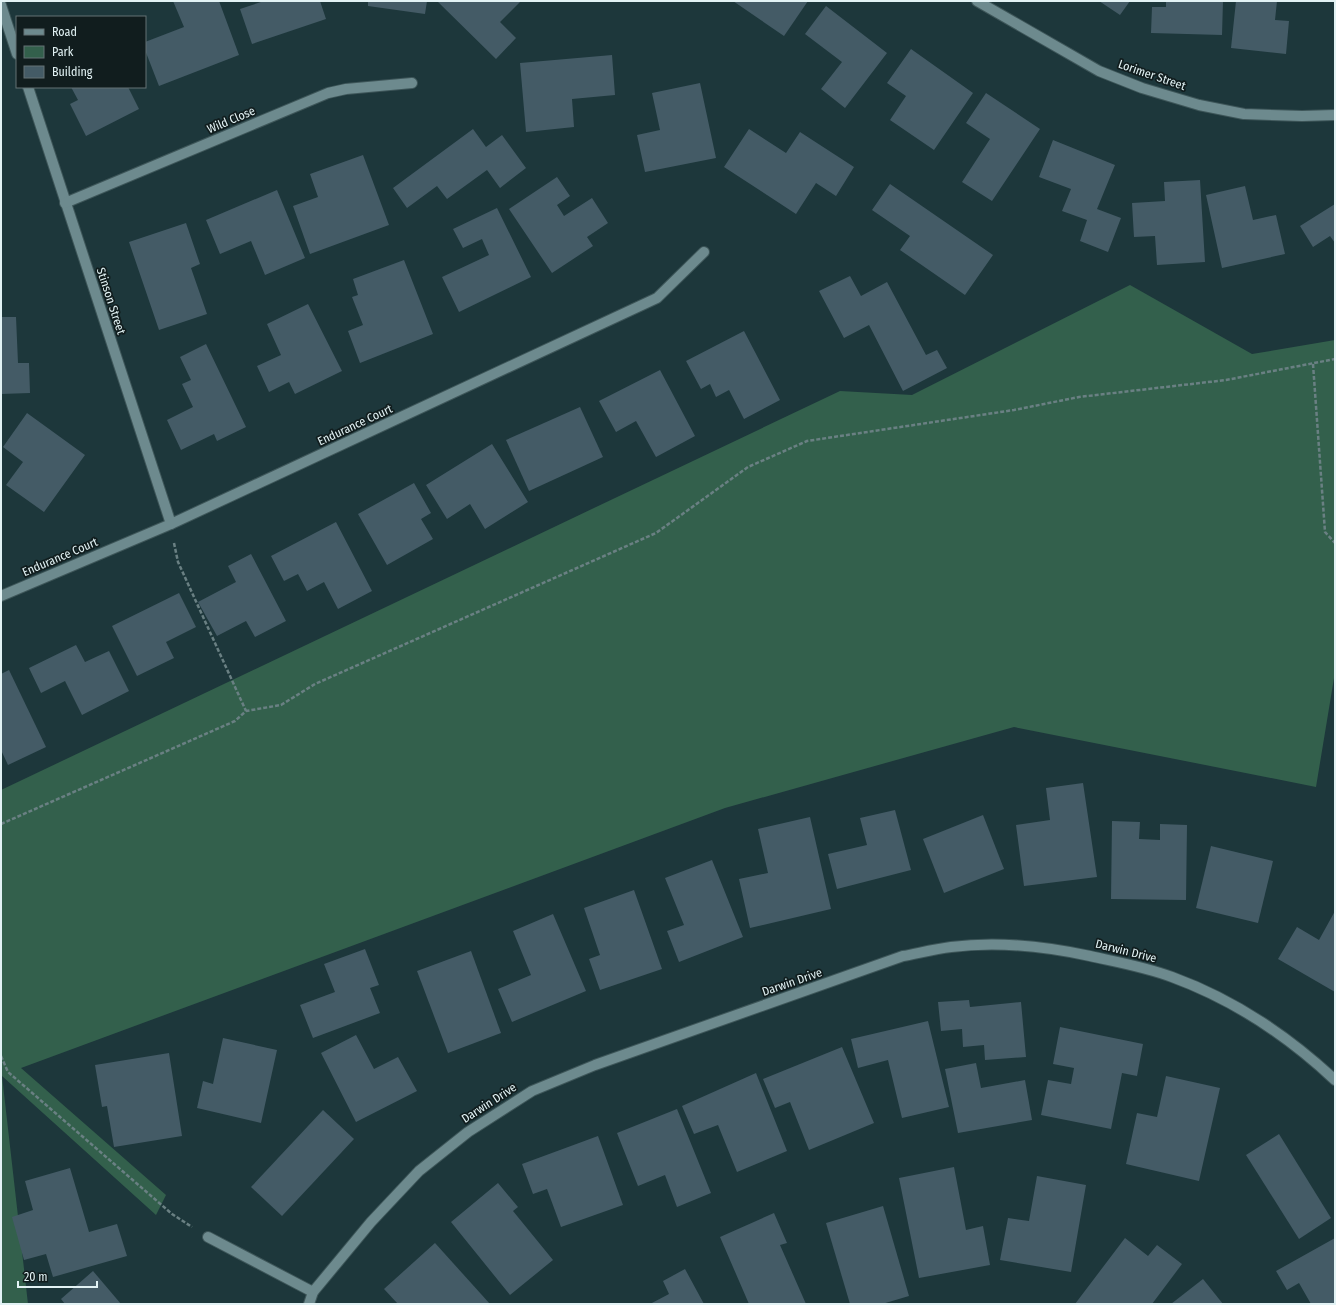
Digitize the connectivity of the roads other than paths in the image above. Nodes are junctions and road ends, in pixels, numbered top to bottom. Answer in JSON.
{"nodes":[{"id":1,"x":977,"y":1,"type":"edge"},
{"id":2,"x":1,"y":5,"type":"edge"},
{"id":3,"x":16,"y":51,"type":"edge"},
{"id":4,"x":412,"y":83,"type":"dead end"},
{"id":5,"x":28,"y":88,"type":"edge"},
{"id":6,"x":1335,"y":114,"type":"edge"},
{"id":7,"x":65,"y":203,"type":"junction"},
{"id":8,"x":704,"y":252,"type":"dead end"},
{"id":9,"x":170,"y":524,"type":"junction"},
{"id":10,"x":1,"y":596,"type":"edge"},
{"id":11,"x":1335,"y":1080,"type":"edge"},
{"id":12,"x":208,"y":1237,"type":"road end"},
{"id":13,"x":313,"y":1292,"type":"junction"},
{"id":14,"x":309,"y":1304,"type":"edge"}],
"edges":[{"from":1,"to":6,"type":"street","name":"Lorimer Street"},
{"from":2,"to":3,"type":"street"},
{"from":4,"to":7,"type":"street","name":"Wild Close"},
{"from":5,"to":7,"type":"street","name":"Stinson Street"},
{"from":7,"to":9,"type":"street","name":"Stinson Street"},
{"from":8,"to":9,"type":"street","name":"Endurance Court"},
{"from":9,"to":10,"type":"street","name":"Endurance Court"},
{"from":11,"to":13,"type":"street","name":"Darwin Drive"},
{"from":12,"to":13,"type":"street"},
{"from":13,"to":14,"type":"street","name":"Darwin Drive"}]}
